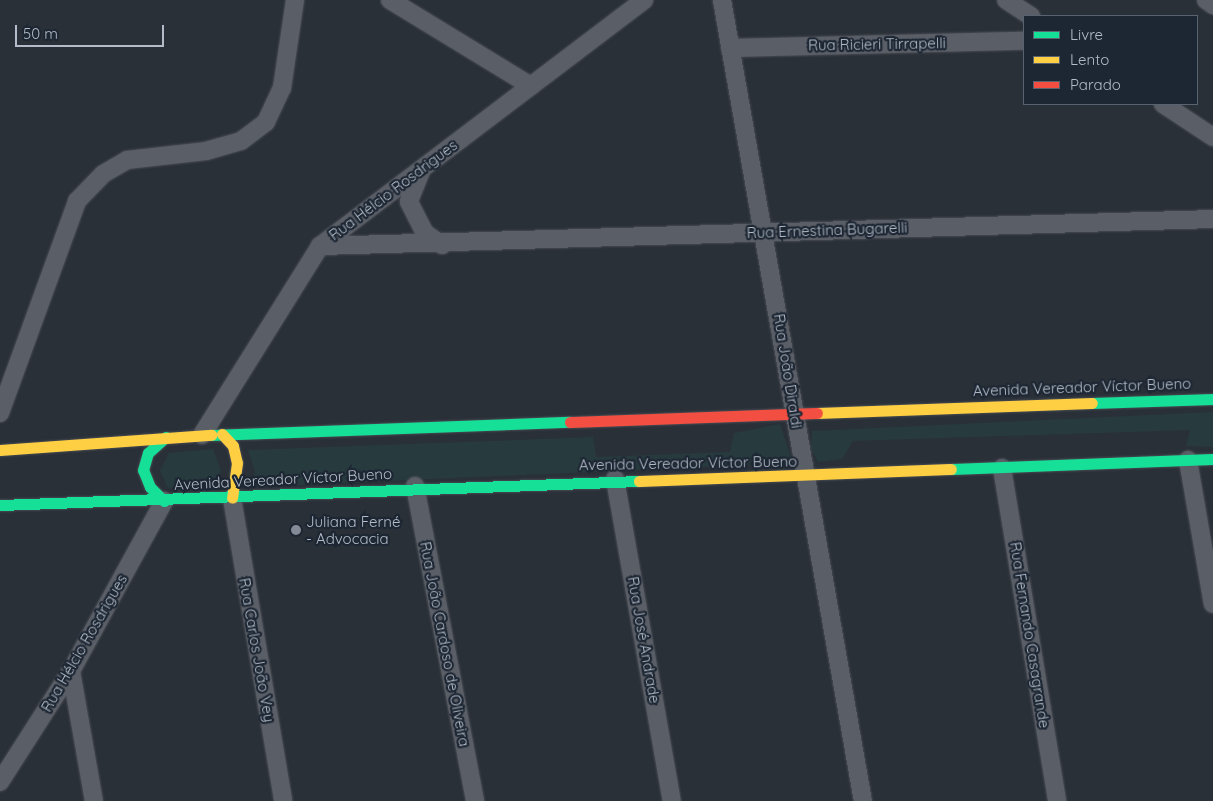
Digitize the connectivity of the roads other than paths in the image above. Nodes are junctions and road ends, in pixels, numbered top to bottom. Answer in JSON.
{"nodes":[{"id":1,"x":295,"y":0,"type":"edge"},
{"id":2,"x":390,"y":0,"type":"edge"},
{"id":3,"x":644,"y":0,"type":"edge"},
{"id":4,"x":722,"y":0,"type":"edge"},
{"id":5,"x":1006,"y":0,"type":"edge"},
{"id":6,"x":1206,"y":0,"type":"edge"},
{"id":7,"x":1213,"y":5,"type":"edge"},
{"id":8,"x":1029,"y":15,"type":"edge"},
{"id":9,"x":1023,"y":41,"type":"edge"},
{"id":10,"x":730,"y":48,"type":"junction"},
{"id":11,"x":532,"y":86,"type":"junction"},
{"id":12,"x":1165,"y":105,"type":"edge"},
{"id":13,"x":1213,"y":137,"type":"edge"},
{"id":14,"x":422,"y":168,"type":"junction"},
{"id":15,"x":1213,"y":220,"type":"edge"},
{"id":16,"x":764,"y":231,"type":"junction"},
{"id":17,"x":442,"y":245,"type":"junction"},
{"id":18,"x":320,"y":246,"type":"junction"},
{"id":19,"x":1213,"y":399,"type":"edge"},
{"id":20,"x":795,"y":410,"type":"junction"},
{"id":21,"x":0,"y":413,"type":"edge"},
{"id":22,"x":202,"y":434,"type":"junction"},
{"id":23,"x":222,"y":434,"type":"junction"},
{"id":24,"x":166,"y":437,"type":"junction"},
{"id":25,"x":0,"y":450,"type":"edge"},
{"id":26,"x":1213,"y":459,"type":"edge"},
{"id":27,"x":1188,"y":460,"type":"junction"},
{"id":28,"x":1002,"y":468,"type":"junction"},
{"id":29,"x":803,"y":475,"type":"junction"},
{"id":30,"x":615,"y":479,"type":"junction"},
{"id":31,"x":415,"y":486,"type":"junction"},
{"id":32,"x":232,"y":498,"type":"junction"},
{"id":33,"x":164,"y":501,"type":"junction"},
{"id":34,"x":0,"y":505,"type":"edge"},
{"id":35,"x":1213,"y":604,"type":"edge"},
{"id":36,"x":71,"y":671,"type":"junction"},
{"id":37,"x":0,"y":782,"type":"edge"},
{"id":38,"x":94,"y":801,"type":"edge"},
{"id":39,"x":283,"y":801,"type":"edge"},
{"id":40,"x":475,"y":801,"type":"edge"},
{"id":41,"x":672,"y":801,"type":"edge"},
{"id":42,"x":863,"y":801,"type":"edge"},
{"id":43,"x":1057,"y":801,"type":"edge"}],
"edges":[{"from":1,"to":21,"type":"street"},
{"from":2,"to":11,"type":"street"},
{"from":3,"to":11,"type":"street","name":"Rua Hélcio Rosdrigues"},
{"from":4,"to":10,"type":"street","name":"Rua João Diraldi"},
{"from":5,"to":8,"type":"street"},
{"from":6,"to":7,"type":"street"},
{"from":9,"to":10,"type":"street","name":"Rua Ricieri Tirrapelli"},
{"from":10,"to":16,"type":"street","name":"Rua João Diraldi"},
{"from":11,"to":14,"type":"street","name":"Rua Hélcio Rosdrigues"},
{"from":12,"to":13,"type":"street"},
{"from":14,"to":17,"type":"street"},
{"from":14,"to":18,"type":"street","name":"Rua Hélcio Rosdrigues"},
{"from":15,"to":16,"type":"street","name":"Rua Ernestina Bugarelli"},
{"from":16,"to":17,"type":"street","name":"Rua Ernestina Bugarelli"},
{"from":16,"to":20,"type":"street","name":"Rua João Diraldi"},
{"from":17,"to":18,"type":"street","name":"Rua Ernestina Bugarelli"},
{"from":18,"to":22,"type":"street","name":"Rua Hélcio Rosdrigues"},
{"from":19,"to":20,"type":"main road","name":"Avenida Vereador Víctor Bueno"},
{"from":20,"to":23,"type":"main road","name":"Avenida Vereador Víctor Bueno"},
{"from":20,"to":29,"type":"street","name":"Rua João Diraldi"},
{"from":22,"to":23,"type":"main road","name":"Avenida Vereador Víctor Bueno"},
{"from":22,"to":24,"type":"main road"},
{"from":23,"to":32,"type":"main road"},
{"from":24,"to":25,"type":"main road"},
{"from":24,"to":33,"type":"main road"},
{"from":26,"to":27,"type":"main road","name":"Avenida Vereador Víctor Bueno"},
{"from":27,"to":28,"type":"main road","name":"Avenida Vereador Víctor Bueno"},
{"from":27,"to":35,"type":"street"},
{"from":28,"to":29,"type":"main road","name":"Avenida Vereador Víctor Bueno"},
{"from":28,"to":43,"type":"street","name":"Rua Fernando Casagrande"},
{"from":29,"to":30,"type":"main road","name":"Avenida Vereador Víctor Bueno"},
{"from":29,"to":42,"type":"street","name":"Rua João Diraldi"},
{"from":30,"to":31,"type":"main road","name":"Avenida Vereador Víctor Bueno"},
{"from":30,"to":41,"type":"street","name":"Rua José Andrade"},
{"from":31,"to":32,"type":"main road","name":"Avenida Vereador Víctor Bueno"},
{"from":31,"to":40,"type":"street","name":"Rua João Cardoso de Oliveira"},
{"from":32,"to":33,"type":"main road","name":"Avenida Vereador Víctor Bueno"},
{"from":32,"to":39,"type":"street","name":"Rua Carlos João Vey"},
{"from":33,"to":34,"type":"main road","name":"Avenida Vereador Víctor Bueno"},
{"from":33,"to":36,"type":"street","name":"Rua Hélcio Rosdrigues"},
{"from":36,"to":37,"type":"street","name":"Rua Hélcio Rosdrigues"},
{"from":36,"to":38,"type":"street"}]}
